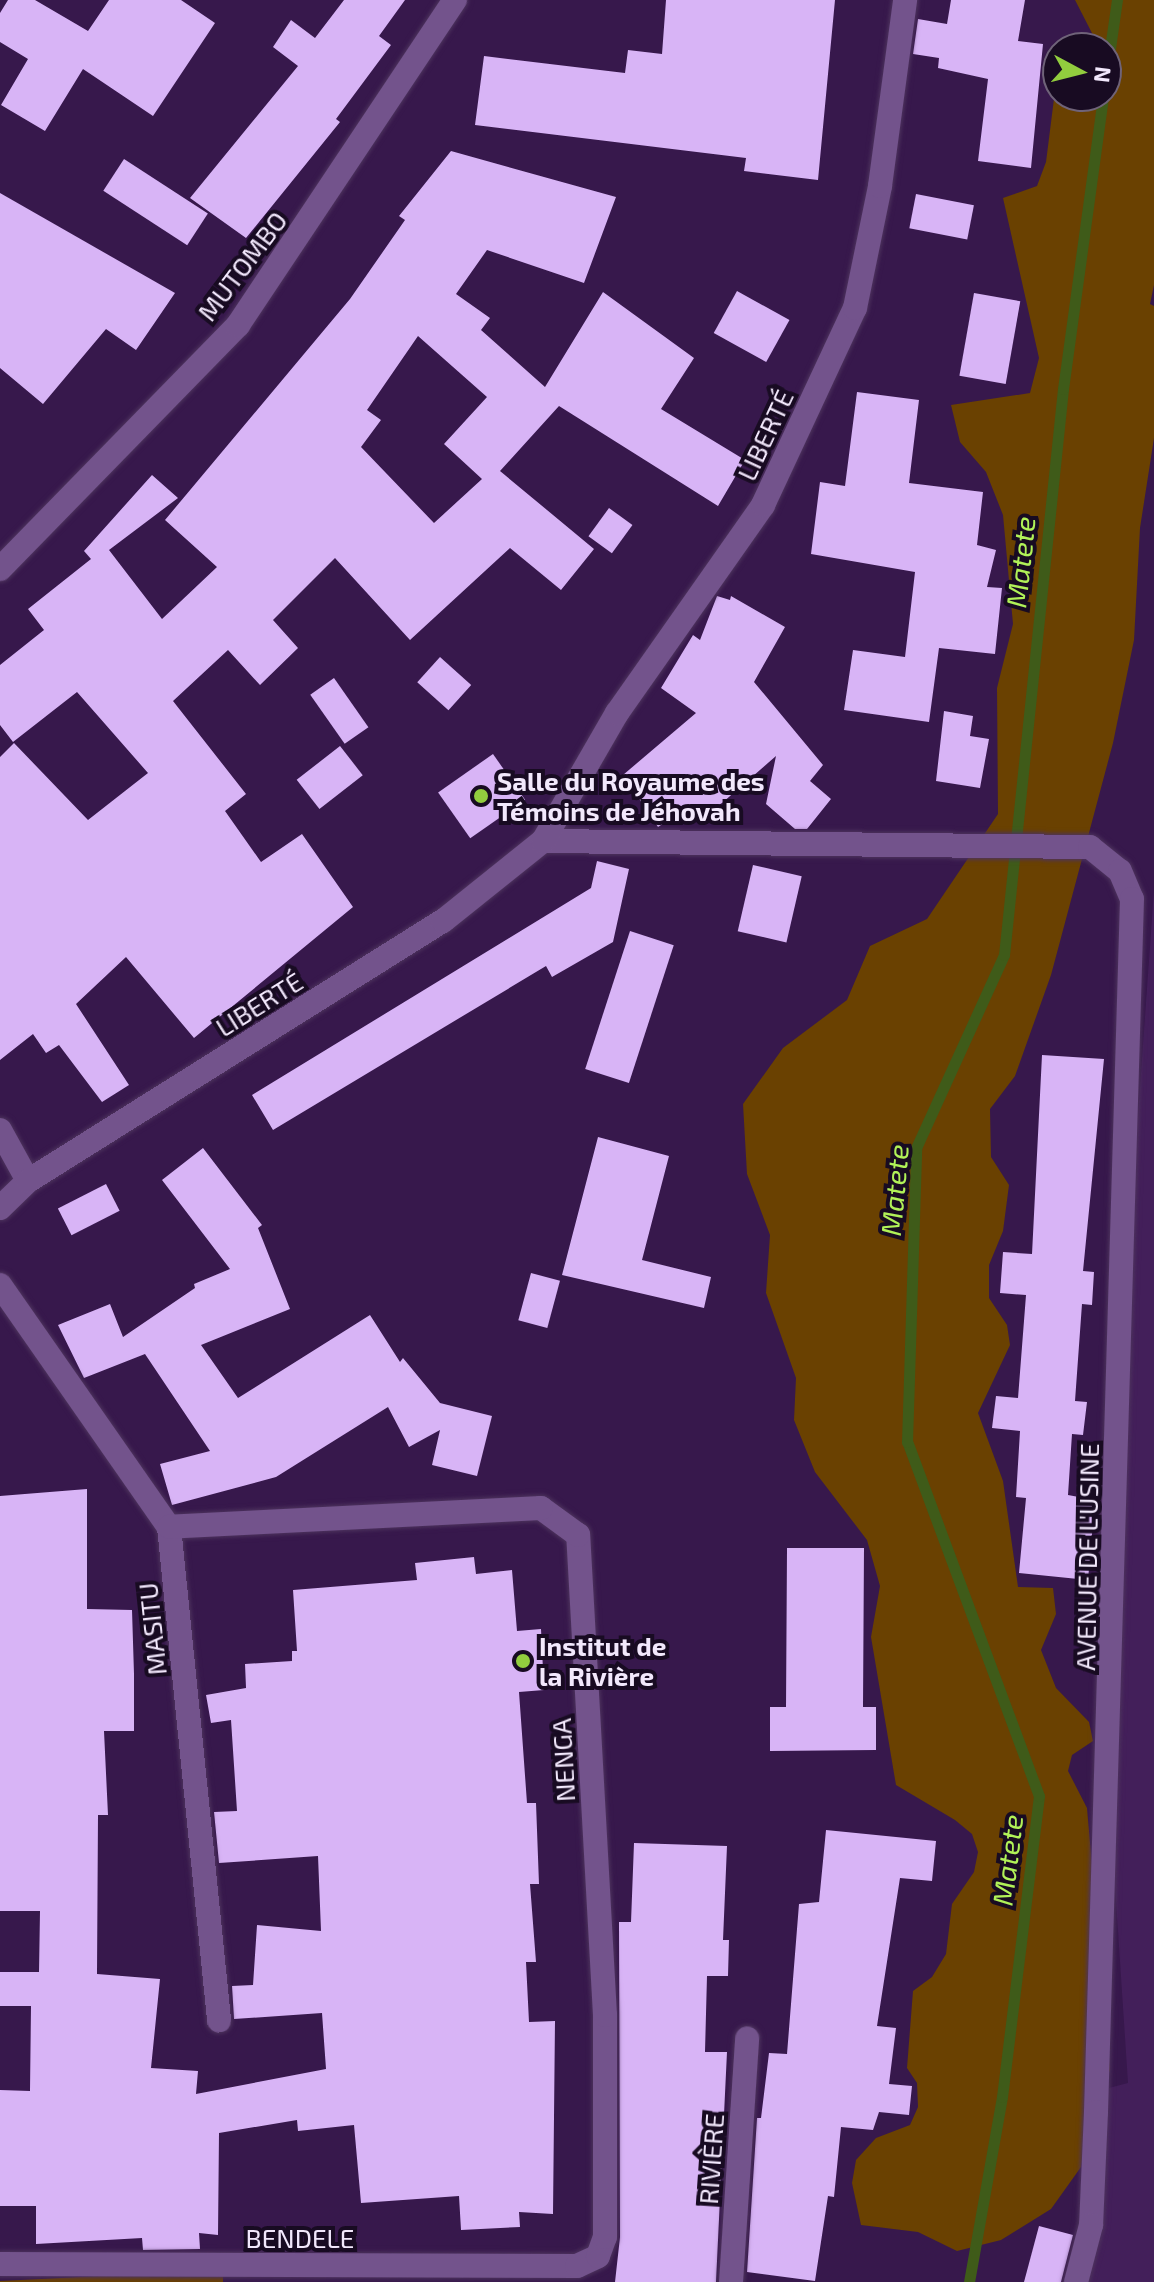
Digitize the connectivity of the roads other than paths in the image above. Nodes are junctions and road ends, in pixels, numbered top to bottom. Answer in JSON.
{"nodes":[{"id":1,"x":455,"y":0,"type":"edge"},
{"id":2,"x":905,"y":0,"type":"edge"},
{"id":3,"x":0,"y":569,"type":"edge"},
{"id":4,"x":543,"y":841,"type":"junction"},
{"id":5,"x":0,"y":1130,"type":"edge"},
{"id":6,"x":28,"y":1181,"type":"junction"},
{"id":7,"x":0,"y":1208,"type":"edge"},
{"id":8,"x":0,"y":1285,"type":"edge"},
{"id":9,"x":169,"y":1527,"type":"junction"},
{"id":10,"x":219,"y":2020,"type":"dead end"},
{"id":11,"x":747,"y":2039,"type":"dead end"},
{"id":12,"x":598,"y":2256,"type":"joint"},
{"id":13,"x":0,"y":2264,"type":"edge"},
{"id":14,"x":232,"y":2274,"type":"edge"},
{"id":15,"x":731,"y":2282,"type":"edge"},
{"id":16,"x":1076,"y":2282,"type":"edge"}],
"edges":[{"from":1,"to":3,"type":"street","name":"MUTOMBO"},
{"from":2,"to":4,"type":"street","name":"LIBERTÉ"},
{"from":4,"to":6,"type":"street","name":"LIBERTÉ"},
{"from":4,"to":16,"type":"street","name":"AVENUE DE L'USINE"},
{"from":5,"to":6,"type":"street"},
{"from":6,"to":7,"type":"street","name":"LIBERTÉ"},
{"from":8,"to":9,"type":"street","name":"MASITU"},
{"from":9,"to":10,"type":"street","name":"MASITU"},
{"from":9,"to":12,"type":"street","name":"NENGA"},
{"from":11,"to":15,"type":"street","name":"RIVIÈRE"},
{"from":12,"to":14,"type":"street","name":"BENDELE"},
{"from":13,"to":14,"type":"street","name":"BENDELE"}]}
